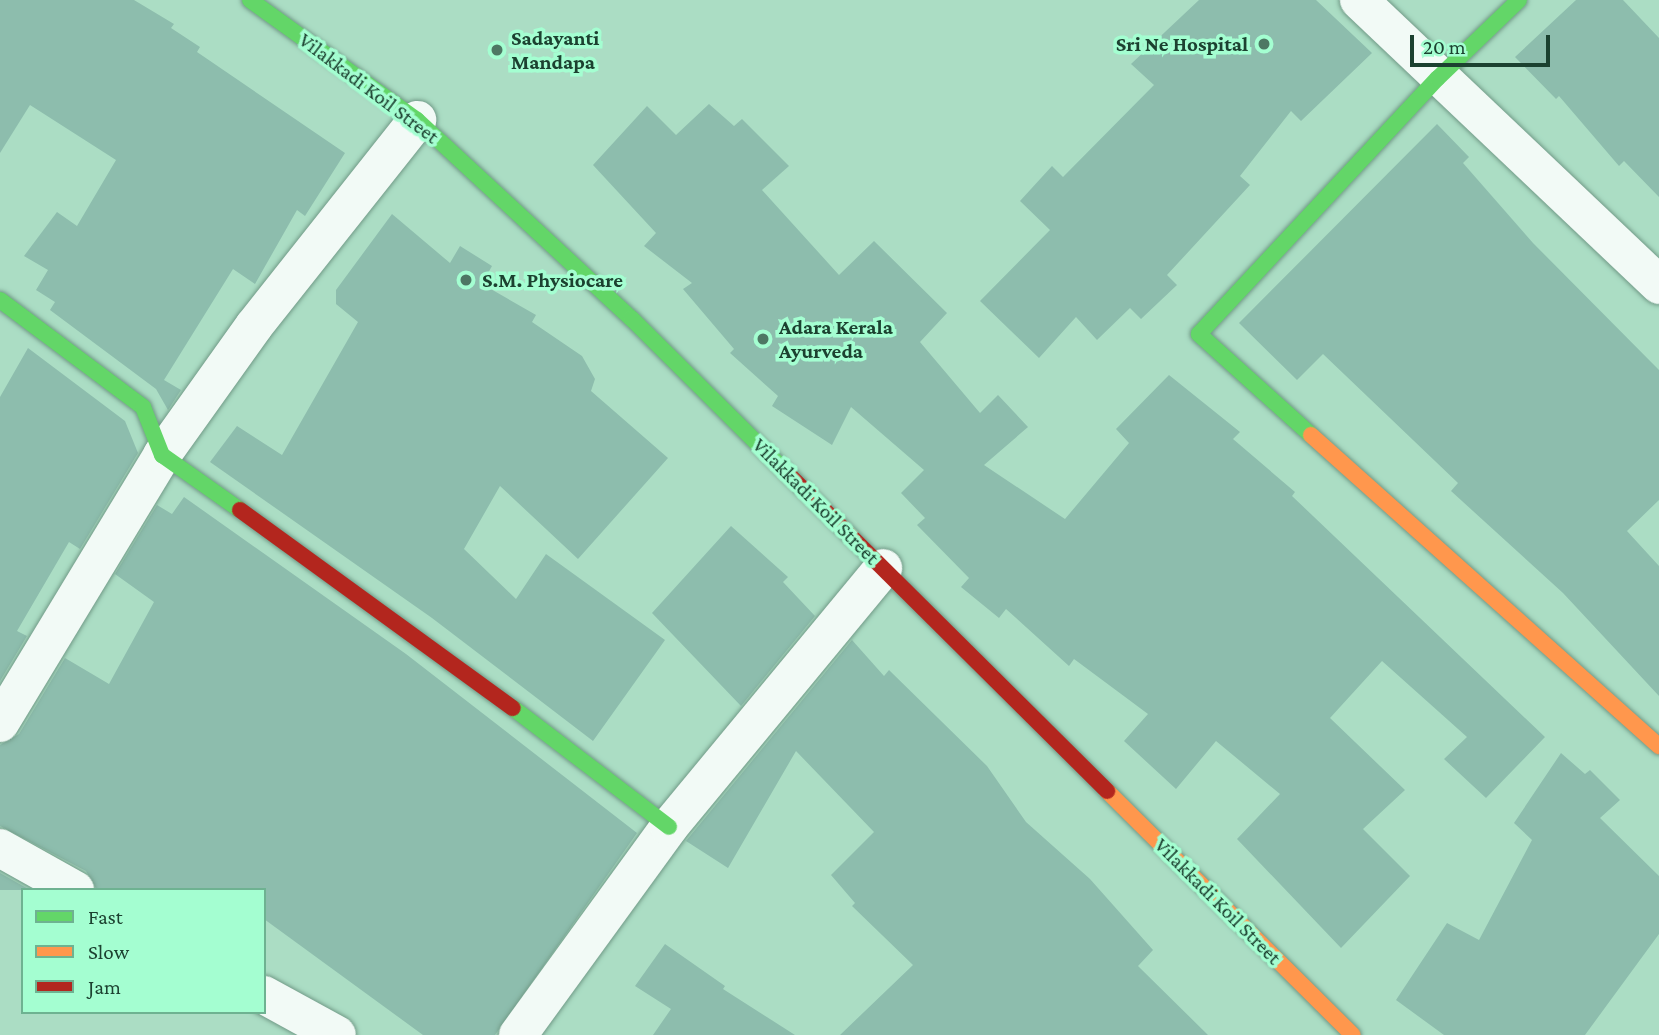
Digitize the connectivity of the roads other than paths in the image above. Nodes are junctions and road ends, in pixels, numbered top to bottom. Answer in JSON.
{"nodes":[{"id":1,"x":250,"y":0,"type":"edge"},
{"id":2,"x":1359,"y":0,"type":"edge"},
{"id":3,"x":1519,"y":0,"type":"edge"},
{"id":4,"x":1437,"y":78,"type":"junction"},
{"id":5,"x":417,"y":120,"type":"junction"},
{"id":6,"x":1659,"y":285,"type":"edge"},
{"id":7,"x":0,"y":300,"type":"edge"},
{"id":8,"x":162,"y":455,"type":"junction"},
{"id":9,"x":883,"y":568,"type":"junction"},
{"id":10,"x":0,"y":723,"type":"edge"},
{"id":11,"x":1659,"y":746,"type":"edge"},
{"id":12,"x":669,"y":827,"type":"junction"},
{"id":13,"x":0,"y":848,"type":"edge"},
{"id":14,"x":71,"y":888,"type":"edge"},
{"id":15,"x":266,"y":996,"type":"edge"},
{"id":16,"x":337,"y":1035,"type":"edge"},
{"id":17,"x":518,"y":1035,"type":"edge"},
{"id":18,"x":1353,"y":1035,"type":"edge"}],
"edges":[{"from":1,"to":5,"type":"street","name":"Vilakkadi Koil Street"},
{"from":2,"to":4,"type":"street"},
{"from":3,"to":4,"type":"street"},
{"from":4,"to":6,"type":"street"},
{"from":4,"to":11,"type":"street"},
{"from":5,"to":8,"type":"street"},
{"from":5,"to":9,"type":"street","name":"Vilakkadi Koil Street"},
{"from":7,"to":8,"type":"street"},
{"from":8,"to":10,"type":"street"},
{"from":8,"to":12,"type":"street"},
{"from":9,"to":12,"type":"street"},
{"from":9,"to":18,"type":"street","name":"Vilakkadi Koil Street"},
{"from":12,"to":17,"type":"street"},
{"from":13,"to":14,"type":"street"},
{"from":15,"to":16,"type":"street"}]}
